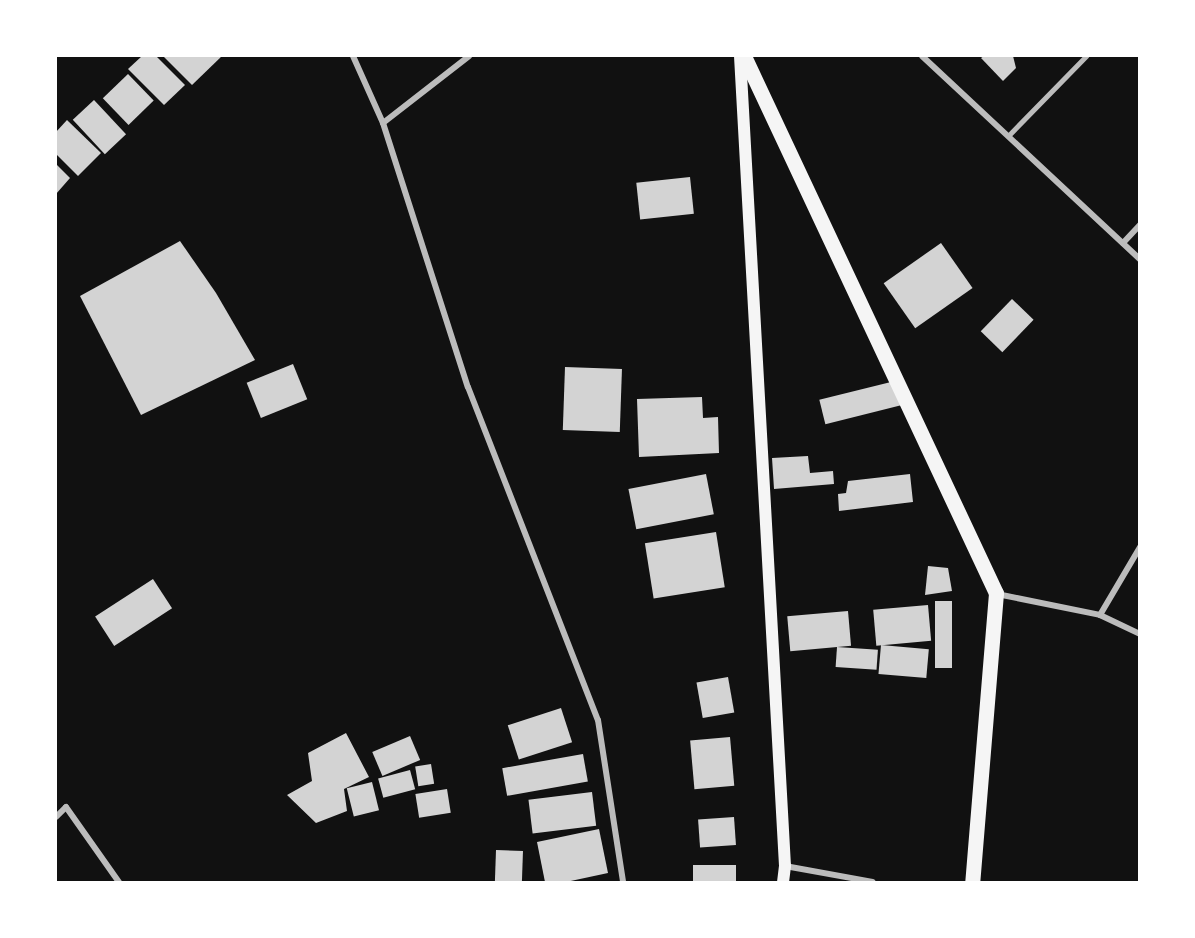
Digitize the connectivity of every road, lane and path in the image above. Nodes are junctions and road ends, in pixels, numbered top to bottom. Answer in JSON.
{"nodes":[{"id":1,"x":353,"y":56,"type":"edge"},
{"id":2,"x":469,"y":56,"type":"edge"},
{"id":3,"x":742,"y":56,"type":"edge"},
{"id":4,"x":922,"y":56,"type":"edge"},
{"id":5,"x":1086,"y":56,"type":"edge"},
{"id":6,"x":383,"y":123,"type":"junction"},
{"id":7,"x":1008,"y":136,"type":"junction"},
{"id":8,"x":1140,"y":225,"type":"edge"},
{"id":9,"x":1123,"y":243,"type":"junction"},
{"id":10,"x":1140,"y":259,"type":"edge"},
{"id":11,"x":1140,"y":547,"type":"edge"},
{"id":12,"x":996,"y":593,"type":"junction"},
{"id":13,"x":1100,"y":615,"type":"junction"},
{"id":14,"x":1140,"y":634,"type":"edge"},
{"id":15,"x":56,"y":817,"type":"edge"},
{"id":16,"x":785,"y":866,"type":"junction"},
{"id":17,"x":119,"y":882,"type":"edge"},
{"id":18,"x":623,"y":882,"type":"edge"},
{"id":19,"x":783,"y":882,"type":"edge"},
{"id":20,"x":873,"y":882,"type":"edge"},
{"id":21,"x":972,"y":882,"type":"edge"}],
"edges":[{"from":1,"to":6,"type":"street"},
{"from":2,"to":6,"type":"street"},
{"from":3,"to":12,"type":"main road"},
{"from":3,"to":16,"type":"main road"},
{"from":4,"to":7,"type":"street"},
{"from":5,"to":7,"type":"lane"},
{"from":6,"to":18,"type":"street"},
{"from":7,"to":9,"type":"street"},
{"from":8,"to":9,"type":"street"},
{"from":9,"to":10,"type":"street"},
{"from":11,"to":13,"type":"street"},
{"from":12,"to":13,"type":"street"},
{"from":12,"to":21,"type":"main road"},
{"from":13,"to":14,"type":"street"},
{"from":15,"to":17,"type":"street"},
{"from":16,"to":19,"type":"main road"},
{"from":16,"to":20,"type":"street"}]}
